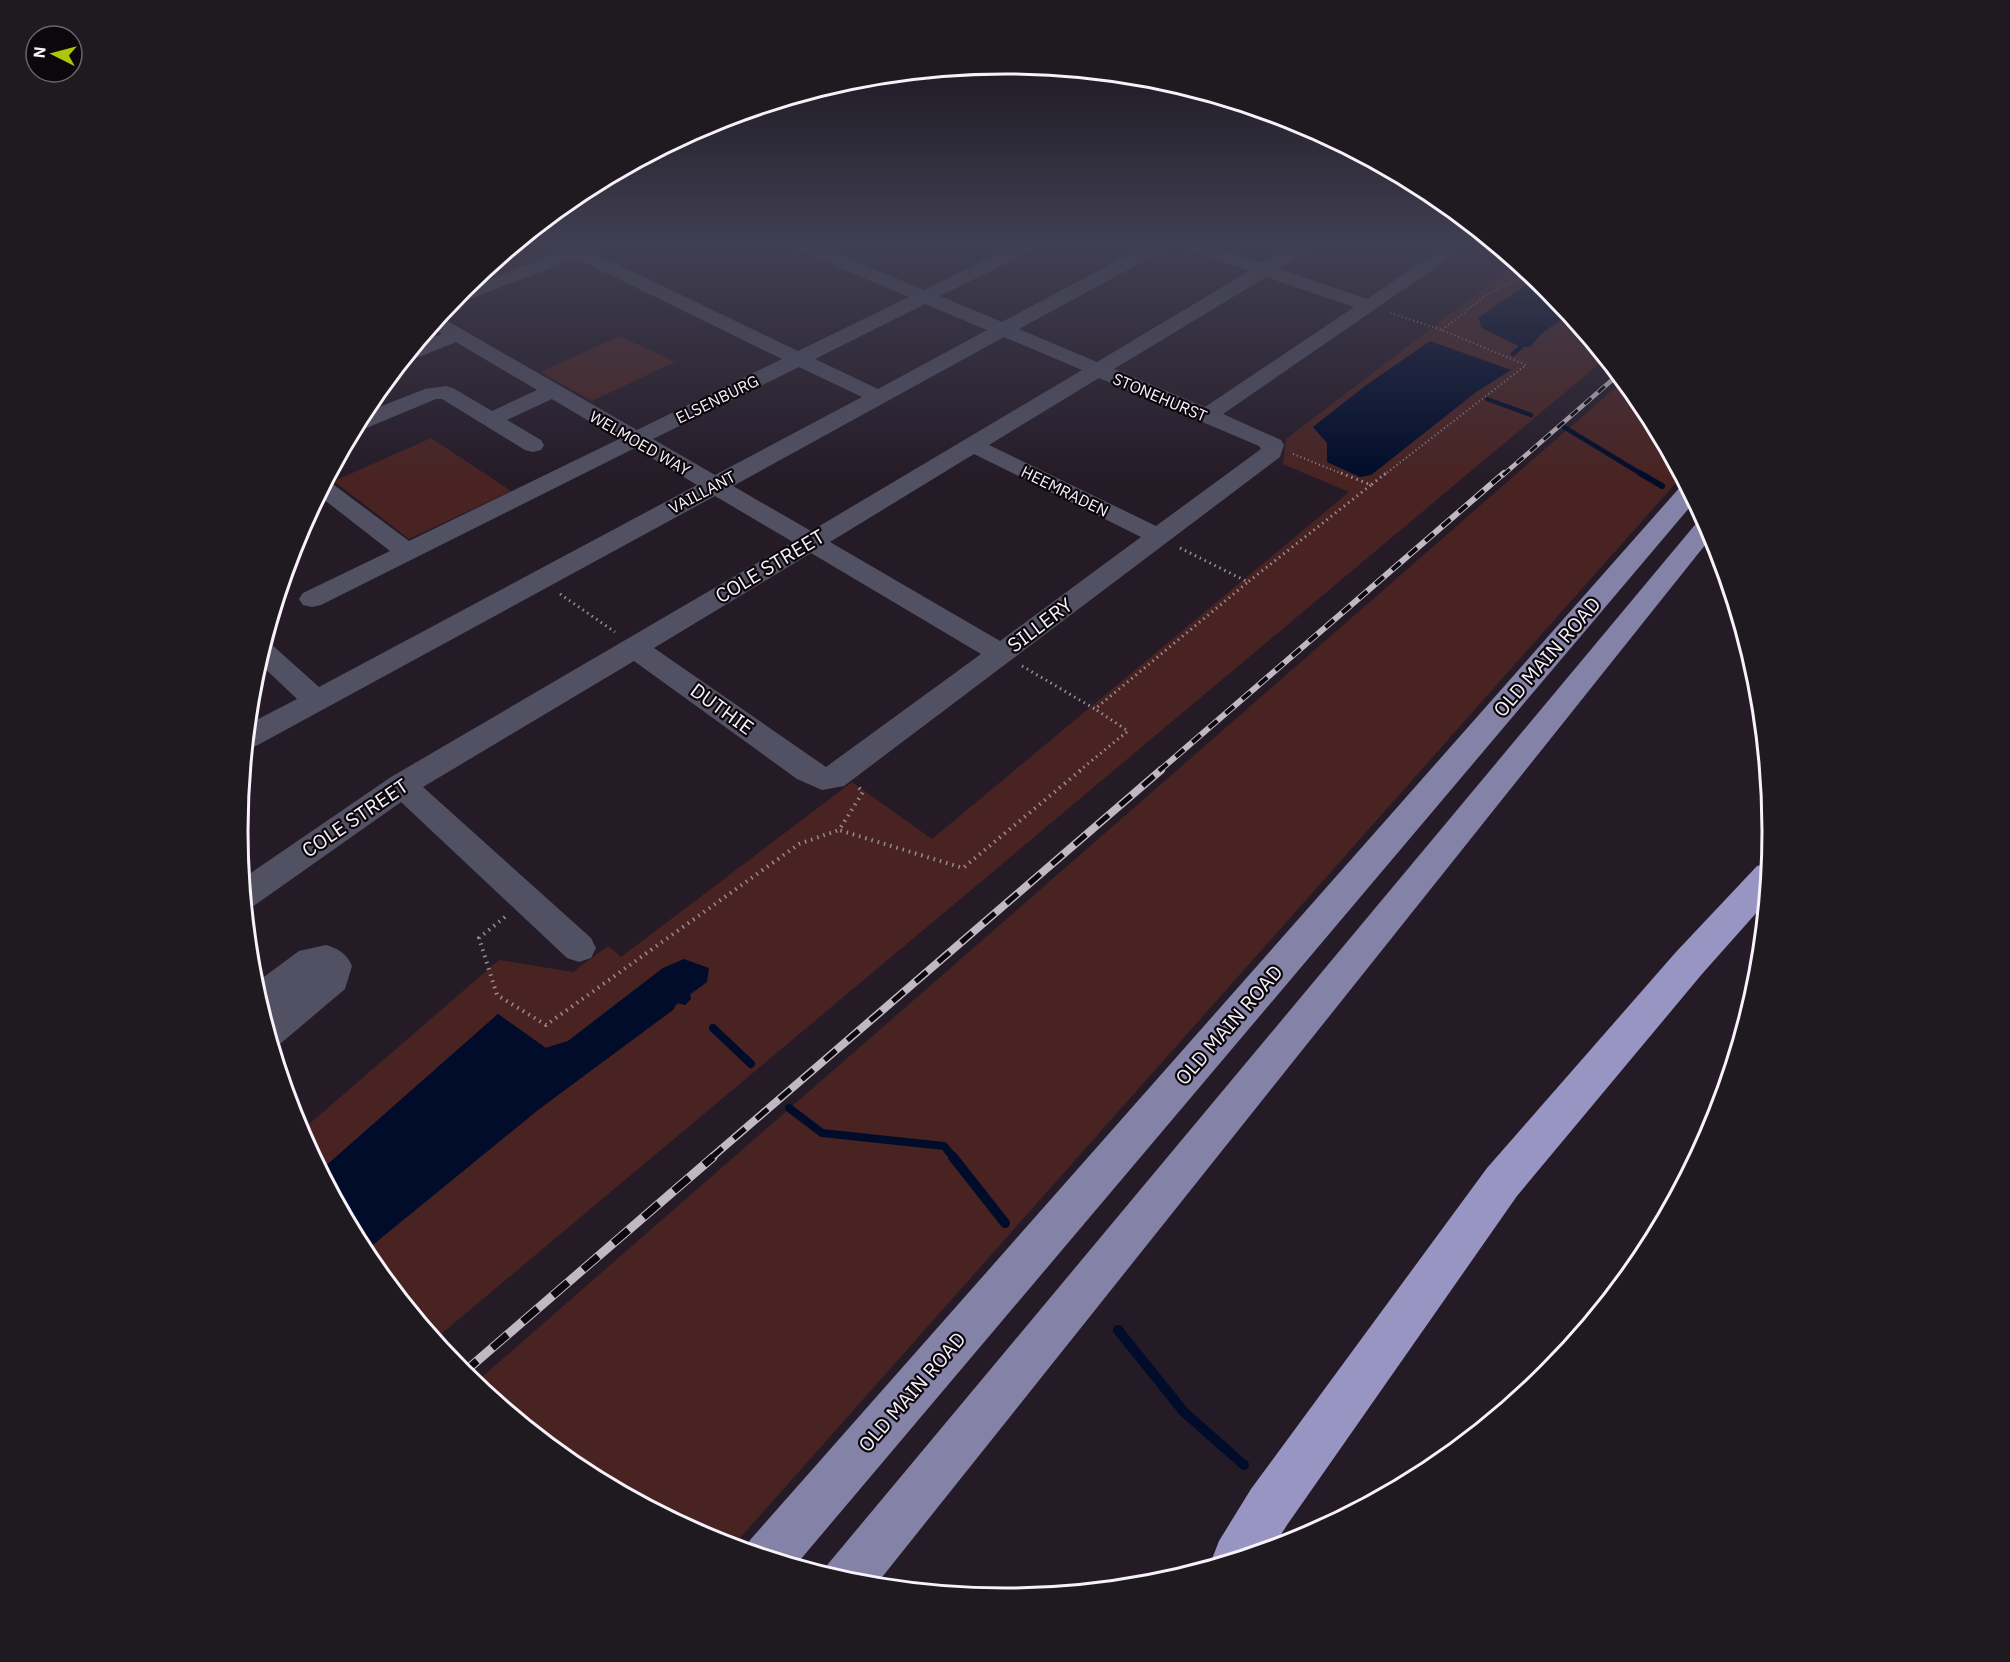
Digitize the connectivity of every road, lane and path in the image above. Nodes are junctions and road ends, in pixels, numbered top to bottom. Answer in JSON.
{"nodes":[{"id":1,"x":730,"y":324,"type":"edge"},
{"id":2,"x":870,"y":324,"type":"edge"},
{"id":3,"x":987,"y":324,"type":"edge"},
{"id":4,"x":1014,"y":324,"type":"edge"},
{"id":5,"x":1175,"y":324,"type":"edge"},
{"id":6,"x":1343,"y":324,"type":"edge"},
{"id":7,"x":1422,"y":324,"type":"edge"},
{"id":8,"x":1450,"y":324,"type":"edge"},
{"id":9,"x":441,"y":325,"type":"edge"},
{"id":10,"x":1002,"y":330,"type":"junction"},
{"id":11,"x":1442,"y":330,"type":"junction"},
{"id":12,"x":456,"y":335,"type":"junction"},
{"id":13,"x":421,"y":349,"type":"edge"},
{"id":14,"x":799,"y":359,"type":"junction"},
{"id":15,"x":1097,"y":370,"type":"junction"},
{"id":16,"x":552,"y":391,"type":"junction"},
{"id":17,"x":878,"y":397,"type":"junction"},
{"id":18,"x":1206,"y":416,"type":"junction"},
{"id":19,"x":370,"y":418,"type":"edge"},
{"id":20,"x":492,"y":419,"type":"junction"},
{"id":21,"x":635,"y":440,"type":"junction"},
{"id":22,"x":533,"y":445,"type":"dead end"},
{"id":23,"x":972,"y":446,"type":"junction"},
{"id":24,"x":1271,"y":450,"type":"junction"},
{"id":25,"x":713,"y":485,"type":"junction"},
{"id":26,"x":1371,"y":485,"type":"junction"},
{"id":27,"x":328,"y":492,"type":"edge"},
{"id":28,"x":1685,"y":497,"type":"edge"},
{"id":29,"x":1701,"y":533,"type":"edge"},
{"id":30,"x":1159,"y":537,"type":"junction"},
{"id":31,"x":810,"y":543,"type":"junction"},
{"id":32,"x":407,"y":552,"type":"junction"},
{"id":33,"x":540,"y":579,"type":"junction"},
{"id":34,"x":1248,"y":582,"type":"junction"},
{"id":35,"x":312,"y":599,"type":"dead end"},
{"id":36,"x":635,"y":648,"type":"junction"},
{"id":37,"x":1002,"y":654,"type":"junction"},
{"id":38,"x":268,"y":657,"type":"edge"},
{"id":39,"x":316,"y":701,"type":"junction"},
{"id":40,"x":1095,"y":709,"type":"junction"},
{"id":41,"x":254,"y":736,"type":"edge"},
{"id":42,"x":842,"y":773,"type":"junction"},
{"id":43,"x":402,"y":784,"type":"junction"},
{"id":44,"x":839,"y":830,"type":"junction"},
{"id":45,"x":1761,"y":884,"type":"edge"},
{"id":46,"x":250,"y":891,"type":"edge"},
{"id":47,"x":526,"y":899,"type":"junction"},
{"id":48,"x":579,"y":948,"type":"dead end"},
{"id":49,"x":266,"y":996,"type":"edge"},
{"id":50,"x":273,"y":1028,"type":"edge"},
{"id":51,"x":1243,"y":1550,"type":"edge"},
{"id":52,"x":773,"y":1552,"type":"edge"},
{"id":53,"x":853,"y":1573,"type":"edge"}],
"edges":[{"from":1,"to":14,"type":"street"},
{"from":2,"to":14,"type":"street","name":"ELSENBURG"},
{"from":3,"to":10,"type":"street","name":"STONEHURST"},
{"from":4,"to":10,"type":"street","name":"VAILLANT"},
{"from":5,"to":15,"type":"street","name":"COLE STREET"},
{"from":6,"to":18,"type":"street"},
{"from":7,"to":11,"type":"path"},
{"from":8,"to":11,"type":"path"},
{"from":9,"to":12,"type":"street","name":"WELMOED WAY"},
{"from":10,"to":15,"type":"street","name":"STONEHURST"},
{"from":10,"to":17,"type":"street","name":"VAILLANT"},
{"from":11,"to":26,"type":"path"},
{"from":12,"to":13,"type":"street"},
{"from":12,"to":16,"type":"street","name":"WELMOED WAY"},
{"from":14,"to":17,"type":"street"},
{"from":14,"to":21,"type":"street","name":"ELSENBURG"},
{"from":15,"to":18,"type":"street","name":"STONEHURST"},
{"from":15,"to":23,"type":"street","name":"COLE STREET"},
{"from":16,"to":20,"type":"street"},
{"from":16,"to":21,"type":"street","name":"WELMOED WAY"},
{"from":17,"to":25,"type":"street","name":"VAILLANT"},
{"from":18,"to":24,"type":"street","name":"STONEHURST"},
{"from":19,"to":20,"type":"street"},
{"from":20,"to":22,"type":"street"},
{"from":21,"to":25,"type":"street","name":"WELMOED WAY"},
{"from":21,"to":32,"type":"street","name":"ELSENBURG"},
{"from":23,"to":30,"type":"street","name":"HEEMRADEN"},
{"from":23,"to":31,"type":"street","name":"COLE STREET"},
{"from":24,"to":26,"type":"path"},
{"from":24,"to":30,"type":"street","name":"SILLERY"},
{"from":25,"to":31,"type":"street","name":"WELMOED WAY"},
{"from":25,"to":33,"type":"street","name":"VAILLANT"},
{"from":26,"to":34,"type":"path"},
{"from":27,"to":32,"type":"street"},
{"from":28,"to":52,"type":"main road","name":"OLD MAIN ROAD"},
{"from":29,"to":53,"type":"main road","name":"OLD MAIN ROAD"},
{"from":30,"to":34,"type":"path"},
{"from":30,"to":37,"type":"street","name":"SILLERY"},
{"from":31,"to":36,"type":"street","name":"COLE STREET"},
{"from":31,"to":37,"type":"street","name":"WELMOED WAY"},
{"from":32,"to":35,"type":"street","name":"ELSENBURG"},
{"from":33,"to":36,"type":"path"},
{"from":33,"to":39,"type":"street","name":"VAILLANT"},
{"from":34,"to":40,"type":"path"},
{"from":36,"to":42,"type":"street","name":"DUTHIE"},
{"from":36,"to":43,"type":"street","name":"COLE STREET"},
{"from":37,"to":40,"type":"path"},
{"from":37,"to":42,"type":"street","name":"SILLERY"},
{"from":38,"to":39,"type":"street"},
{"from":39,"to":41,"type":"street","name":"VAILLANT"},
{"from":40,"to":44,"type":"path"},
{"from":42,"to":44,"type":"path"},
{"from":43,"to":46,"type":"street","name":"COLE STREET"},
{"from":43,"to":47,"type":"street"},
{"from":44,"to":47,"type":"path"},
{"from":45,"to":51,"type":"highway"},
{"from":47,"to":48,"type":"street"},
{"from":49,"to":50,"type":"street"}]}
